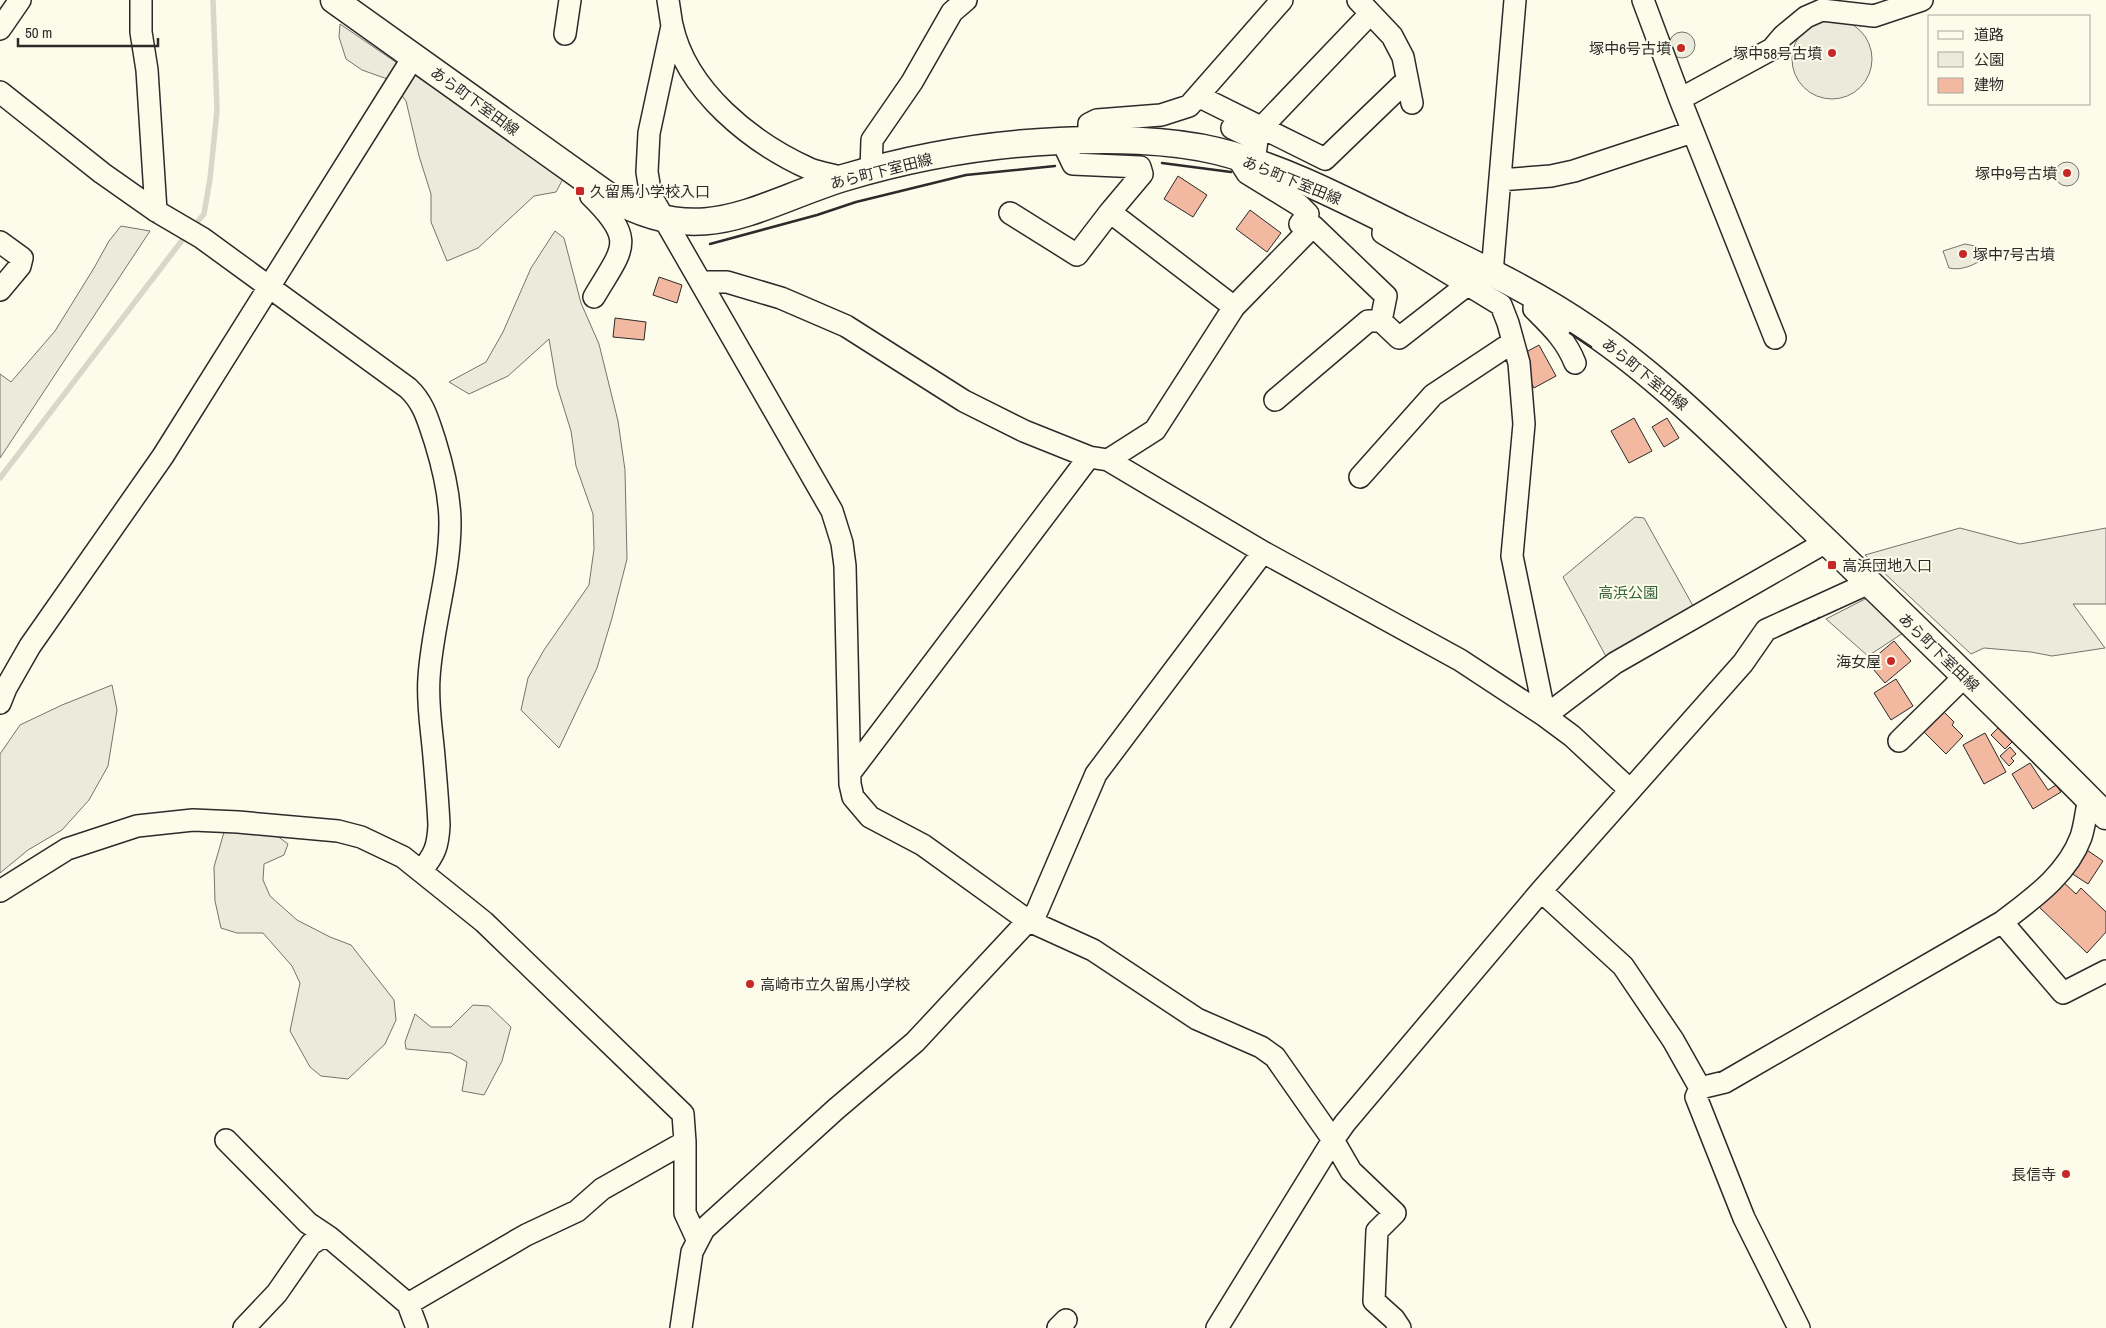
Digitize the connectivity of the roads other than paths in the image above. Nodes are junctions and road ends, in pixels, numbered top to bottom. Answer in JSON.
{"nodes":[{"id":1,"x":20,"y":0,"type":"edge"},
{"id":2,"x":141,"y":0,"type":"edge"},
{"id":3,"x":334,"y":0,"type":"edge"},
{"id":4,"x":570,"y":0,"type":"edge"},
{"id":5,"x":668,"y":0,"type":"edge"},
{"id":6,"x":677,"y":0,"type":"edge"},
{"id":7,"x":966,"y":0,"type":"edge"},
{"id":8,"x":1282,"y":0,"type":"edge"},
{"id":9,"x":1514,"y":0,"type":"edge"},
{"id":10,"x":1643,"y":0,"type":"edge"},
{"id":11,"x":1922,"y":0,"type":"edge"},
{"id":12,"x":1364,"y":7,"type":"edge"},
{"id":13,"x":672,"y":26,"type":"junction"},
{"id":14,"x":0,"y":29,"type":"edge"},
{"id":15,"x":565,"y":34,"type":"dead end"},
{"id":16,"x":414,"y":56,"type":"junction"},
{"id":17,"x":1407,"y":80,"type":"junction"},
{"id":18,"x":0,"y":92,"type":"edge"},
{"id":19,"x":1680,"y":99,"type":"junction"},
{"id":20,"x":1194,"y":101,"type":"junction"},
{"id":21,"x":1412,"y":103,"type":"dead end"},
{"id":22,"x":1262,"y":127,"type":"junction"},
{"id":23,"x":1692,"y":132,"type":"junction"},
{"id":24,"x":1062,"y":141,"type":"junction"},
{"id":25,"x":1088,"y":141,"type":"junction"},
{"id":26,"x":1246,"y":160,"type":"junction"},
{"id":27,"x":871,"y":171,"type":"junction"},
{"id":28,"x":844,"y":178,"type":"junction"},
{"id":29,"x":1500,"y":180,"type":"junction"},
{"id":30,"x":592,"y":185,"type":"junction"},
{"id":31,"x":156,"y":211,"type":"junction"},
{"id":32,"x":1110,"y":212,"type":"junction"},
{"id":33,"x":1010,"y":213,"type":"dead end"},
{"id":34,"x":665,"y":220,"type":"junction"},
{"id":35,"x":1385,"y":220,"type":"junction"},
{"id":36,"x":1300,"y":224,"type":"dead end"},
{"id":37,"x":0,"y":242,"type":"edge"},
{"id":38,"x":1492,"y":273,"type":"junction"},
{"id":39,"x":701,"y":282,"type":"junction"},
{"id":40,"x":1467,"y":285,"type":"junction"},
{"id":41,"x":270,"y":288,"type":"junction"},
{"id":42,"x":0,"y":290,"type":"edge"},
{"id":43,"x":1535,"y":296,"type":"junction"},
{"id":44,"x":594,"y":297,"type":"dead end"},
{"id":45,"x":1234,"y":307,"type":"junction"},
{"id":46,"x":1381,"y":321,"type":"junction"},
{"id":47,"x":1775,"y":338,"type":"dead end"},
{"id":48,"x":1513,"y":342,"type":"junction"},
{"id":49,"x":1575,"y":363,"type":"dead end"},
{"id":50,"x":1275,"y":400,"type":"dead end"},
{"id":51,"x":1098,"y":459,"type":"junction"},
{"id":52,"x":1360,"y":477,"type":"dead end"},
{"id":53,"x":1826,"y":542,"type":"junction"},
{"id":54,"x":1262,"y":552,"type":"junction"},
{"id":55,"x":1869,"y":583,"type":"junction"},
{"id":56,"x":1964,"y":677,"type":"junction"},
{"id":57,"x":0,"y":704,"type":"edge"},
{"id":58,"x":1545,"y":716,"type":"junction"},
{"id":59,"x":1899,"y":741,"type":"dead end"},
{"id":60,"x":850,"y":773,"type":"junction"},
{"id":61,"x":1630,"y":790,"type":"junction"},
{"id":62,"x":2098,"y":807,"type":"edge"},
{"id":63,"x":422,"y":870,"type":"junction"},
{"id":64,"x":0,"y":891,"type":"edge"},
{"id":65,"x":1541,"y":891,"type":"junction"},
{"id":66,"x":1027,"y":920,"type":"junction"},
{"id":67,"x":2002,"y":922,"type":"junction"},
{"id":68,"x":2106,"y":971,"type":"edge"},
{"id":69,"x":1700,"y":1088,"type":"junction"},
{"id":70,"x":226,"y":1140,"type":"dead end"},
{"id":71,"x":1333,"y":1140,"type":"junction"},
{"id":72,"x":685,"y":1142,"type":"junction"},
{"id":73,"x":329,"y":1237,"type":"junction"},
{"id":74,"x":697,"y":1240,"type":"junction"},
{"id":75,"x":408,"y":1304,"type":"junction"},
{"id":76,"x":254,"y":1324,"type":"edge"},
{"id":77,"x":417,"y":1328,"type":"edge"},
{"id":78,"x":681,"y":1328,"type":"edge"},
{"id":79,"x":1217,"y":1328,"type":"edge"},
{"id":80,"x":1400,"y":1328,"type":"edge"},
{"id":81,"x":1799,"y":1328,"type":"edge"}],
"edges":[{"from":1,"to":14,"type":"street"},
{"from":2,"to":31,"type":"street"},
{"from":3,"to":16,"type":"main road","name":"あら町下室田線"},
{"from":4,"to":15,"type":"street"},
{"from":5,"to":13,"type":"street"},
{"from":6,"to":13,"type":"street"},
{"from":7,"to":27,"type":"street"},
{"from":8,"to":20,"type":"street"},
{"from":9,"to":29,"type":"street"},
{"from":10,"to":19,"type":"street"},
{"from":11,"to":19,"type":"street"},
{"from":12,"to":17,"type":"street"},
{"from":12,"to":22,"type":"street"},
{"from":13,"to":28,"type":"street"},
{"from":13,"to":34,"type":"street"},
{"from":16,"to":30,"type":"main road","name":"あら町下室田線"},
{"from":16,"to":41,"type":"street"},
{"from":17,"to":21,"type":"street"},
{"from":17,"to":22,"type":"street"},
{"from":18,"to":31,"type":"street"},
{"from":19,"to":23,"type":"street"},
{"from":20,"to":22,"type":"street"},
{"from":20,"to":25,"type":"street"},
{"from":20,"to":26,"type":"street"},
{"from":23,"to":29,"type":"street"},
{"from":23,"to":47,"type":"street"},
{"from":24,"to":25,"type":"main road","name":"あら町下室田線"},
{"from":24,"to":27,"type":"main road","name":"あら町下室田線"},
{"from":24,"to":32,"type":"street"},
{"from":25,"to":26,"type":"main road","name":"あら町下室田線"},
{"from":26,"to":35,"type":"main road","name":"あら町下室田線"},
{"from":26,"to":36,"type":"street"},
{"from":27,"to":28,"type":"main road","name":"あら町下室田線"},
{"from":28,"to":34,"type":"main road","name":"あら町下室田線"},
{"from":29,"to":38,"type":"street"},
{"from":30,"to":34,"type":"main road","name":"あら町下室田線"},
{"from":30,"to":44,"type":"street"},
{"from":31,"to":41,"type":"street"},
{"from":32,"to":33,"type":"street"},
{"from":32,"to":45,"type":"street"},
{"from":34,"to":39,"type":"street"},
{"from":35,"to":38,"type":"main road","name":"あら町下室田線"},
{"from":35,"to":40,"type":"street"},
{"from":37,"to":42,"type":"street"},
{"from":38,"to":43,"type":"main road","name":"あら町下室田線"},
{"from":39,"to":51,"type":"street"},
{"from":39,"to":60,"type":"street"},
{"from":40,"to":46,"type":"street"},
{"from":40,"to":48,"type":"street"},
{"from":41,"to":57,"type":"street"},
{"from":41,"to":63,"type":"street"},
{"from":43,"to":49,"type":"street"},
{"from":43,"to":53,"type":"main road","name":"あら町下室田線"},
{"from":45,"to":46,"type":"street"},
{"from":45,"to":51,"type":"street"},
{"from":46,"to":50,"type":"street"},
{"from":48,"to":52,"type":"street"},
{"from":48,"to":58,"type":"street"},
{"from":51,"to":54,"type":"street"},
{"from":51,"to":60,"type":"street"},
{"from":53,"to":55,"type":"main road","name":"あら町下室田線"},
{"from":53,"to":58,"type":"street"},
{"from":54,"to":58,"type":"street"},
{"from":54,"to":66,"type":"street"},
{"from":55,"to":56,"type":"main road","name":"あら町下室田線"},
{"from":55,"to":61,"type":"street"},
{"from":56,"to":59,"type":"street"},
{"from":56,"to":62,"type":"main road","name":"あら町下室田線"},
{"from":58,"to":61,"type":"street"},
{"from":60,"to":66,"type":"street"},
{"from":61,"to":65,"type":"street"},
{"from":62,"to":67,"type":"street"},
{"from":63,"to":64,"type":"street"},
{"from":63,"to":72,"type":"street"},
{"from":65,"to":69,"type":"street"},
{"from":65,"to":71,"type":"street"},
{"from":66,"to":71,"type":"street"},
{"from":66,"to":74,"type":"street"},
{"from":67,"to":68,"type":"street"},
{"from":67,"to":69,"type":"street"},
{"from":69,"to":81,"type":"street"},
{"from":70,"to":73,"type":"street"},
{"from":71,"to":79,"type":"street"},
{"from":71,"to":80,"type":"street"},
{"from":72,"to":74,"type":"street"},
{"from":72,"to":75,"type":"street"},
{"from":73,"to":75,"type":"street"},
{"from":73,"to":76,"type":"street"},
{"from":74,"to":78,"type":"street"},
{"from":75,"to":77,"type":"street"}]}
